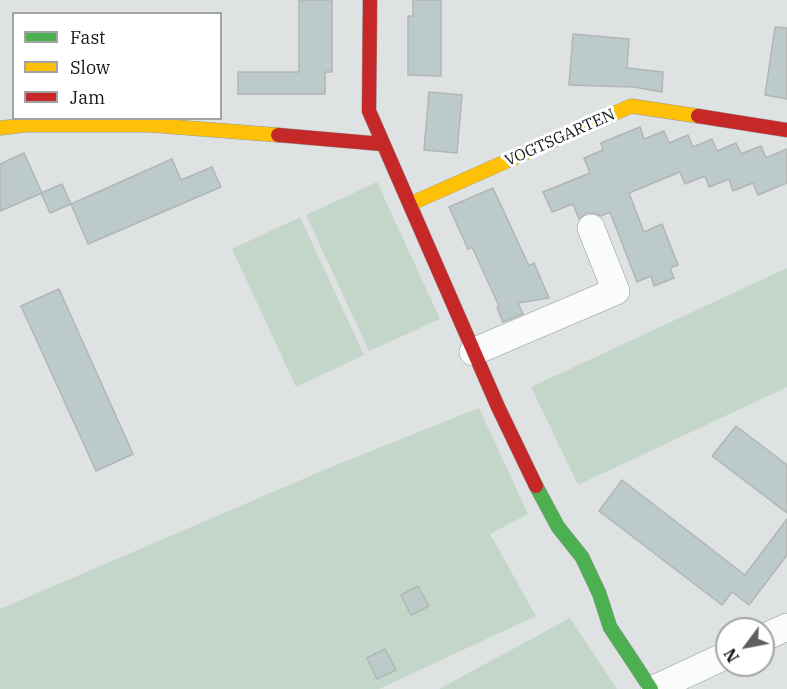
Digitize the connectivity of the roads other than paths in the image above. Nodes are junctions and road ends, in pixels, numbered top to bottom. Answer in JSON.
{"nodes":[{"id":1,"x":370,"y":0,"type":"edge"},
{"id":2,"x":0,"y":128,"type":"edge"},
{"id":3,"x":787,"y":130,"type":"edge"},
{"id":4,"x":382,"y":144,"type":"junction"},
{"id":5,"x":410,"y":204,"type":"junction"},
{"id":6,"x":591,"y":228,"type":"dead end"},
{"id":7,"x":473,"y":352,"type":"junction"},
{"id":8,"x":715,"y":661,"type":"edge"},
{"id":9,"x":653,"y":689,"type":"edge"}],
"edges":[{"from":1,"to":4,"type":"street"},
{"from":2,"to":4,"type":"street"},
{"from":3,"to":5,"type":"street","name":"VOGTSGARTEN"},
{"from":4,"to":5,"type":"street"},
{"from":5,"to":7,"type":"street"},
{"from":6,"to":7,"type":"street"},
{"from":7,"to":9,"type":"street"},
{"from":8,"to":9,"type":"street"}]}
